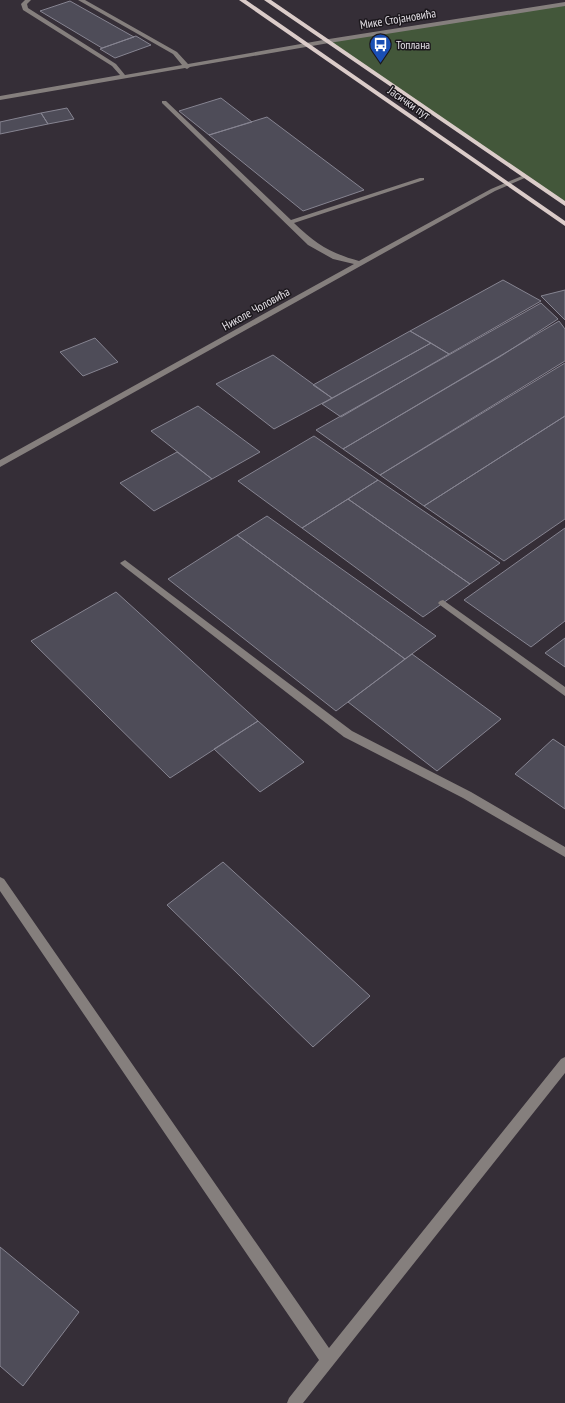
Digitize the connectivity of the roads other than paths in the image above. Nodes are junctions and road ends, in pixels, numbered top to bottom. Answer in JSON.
{"nodes":[{"id":1,"x":28,"y":0,"type":"edge"},
{"id":2,"x":81,"y":0,"type":"edge"},
{"id":3,"x":242,"y":0,"type":"edge"},
{"id":4,"x":267,"y":0,"type":"edge"},
{"id":5,"x":565,"y":4,"type":"edge"},
{"id":6,"x":329,"y":41,"type":"junction"},
{"id":7,"x":307,"y":45,"type":"junction"},
{"id":8,"x":187,"y":67,"type":"junction"},
{"id":9,"x":124,"y":77,"type":"junction"},
{"id":10,"x":0,"y":98,"type":"edge"},
{"id":11,"x":164,"y":102,"type":"dead end"},
{"id":12,"x":524,"y":177,"type":"junction"},
{"id":13,"x":422,"y":179,"type":"dead end"},
{"id":14,"x":506,"y":184,"type":"junction"},
{"id":15,"x":565,"y":204,"type":"edge"},
{"id":16,"x":290,"y":222,"type":"junction"},
{"id":17,"x":565,"y":224,"type":"edge"},
{"id":18,"x":360,"y":264,"type":"junction"},
{"id":19,"x":0,"y":464,"type":"edge"},
{"id":20,"x":126,"y":563,"type":"dead end"},
{"id":21,"x":443,"y":603,"type":"dead end"},
{"id":22,"x":565,"y":692,"type":"edge"},
{"id":23,"x":565,"y":852,"type":"edge"},
{"id":24,"x":0,"y":882,"type":"edge"},
{"id":25,"x":565,"y":1063,"type":"edge"},
{"id":26,"x":328,"y":1360,"type":"junction"},
{"id":27,"x":294,"y":1403,"type":"edge"}],
"edges":[{"from":1,"to":9,"type":"street"},
{"from":2,"to":8,"type":"street"},
{"from":3,"to":7,"type":"main road","name":"Јасички пут"},
{"from":4,"to":6,"type":"main road","name":"Јасички пут"},
{"from":5,"to":6,"type":"street","name":"Мике Стојановића"},
{"from":6,"to":7,"type":"street","name":"Мике Стојановића"},
{"from":6,"to":12,"type":"main road","name":"Јасички пут"},
{"from":7,"to":8,"type":"street","name":"Мике Стојановића"},
{"from":7,"to":14,"type":"main road","name":"Јасички пут"},
{"from":8,"to":9,"type":"street","name":"Мике Стојановића"},
{"from":9,"to":10,"type":"street","name":"Мике Стојановића"},
{"from":11,"to":16,"type":"street"},
{"from":12,"to":14,"type":"street","name":"Николе Чоловића"},
{"from":12,"to":15,"type":"main road","name":"Јасички пут"},
{"from":13,"to":16,"type":"street"},
{"from":14,"to":17,"type":"main road","name":"Јасички пут"},
{"from":14,"to":18,"type":"street","name":"Николе Чоловића"},
{"from":16,"to":18,"type":"street"},
{"from":18,"to":19,"type":"street","name":"Николе Чоловића"},
{"from":20,"to":23,"type":"street"},
{"from":21,"to":22,"type":"street"},
{"from":24,"to":26,"type":"street"},
{"from":25,"to":26,"type":"street"},
{"from":26,"to":27,"type":"street"}]}
